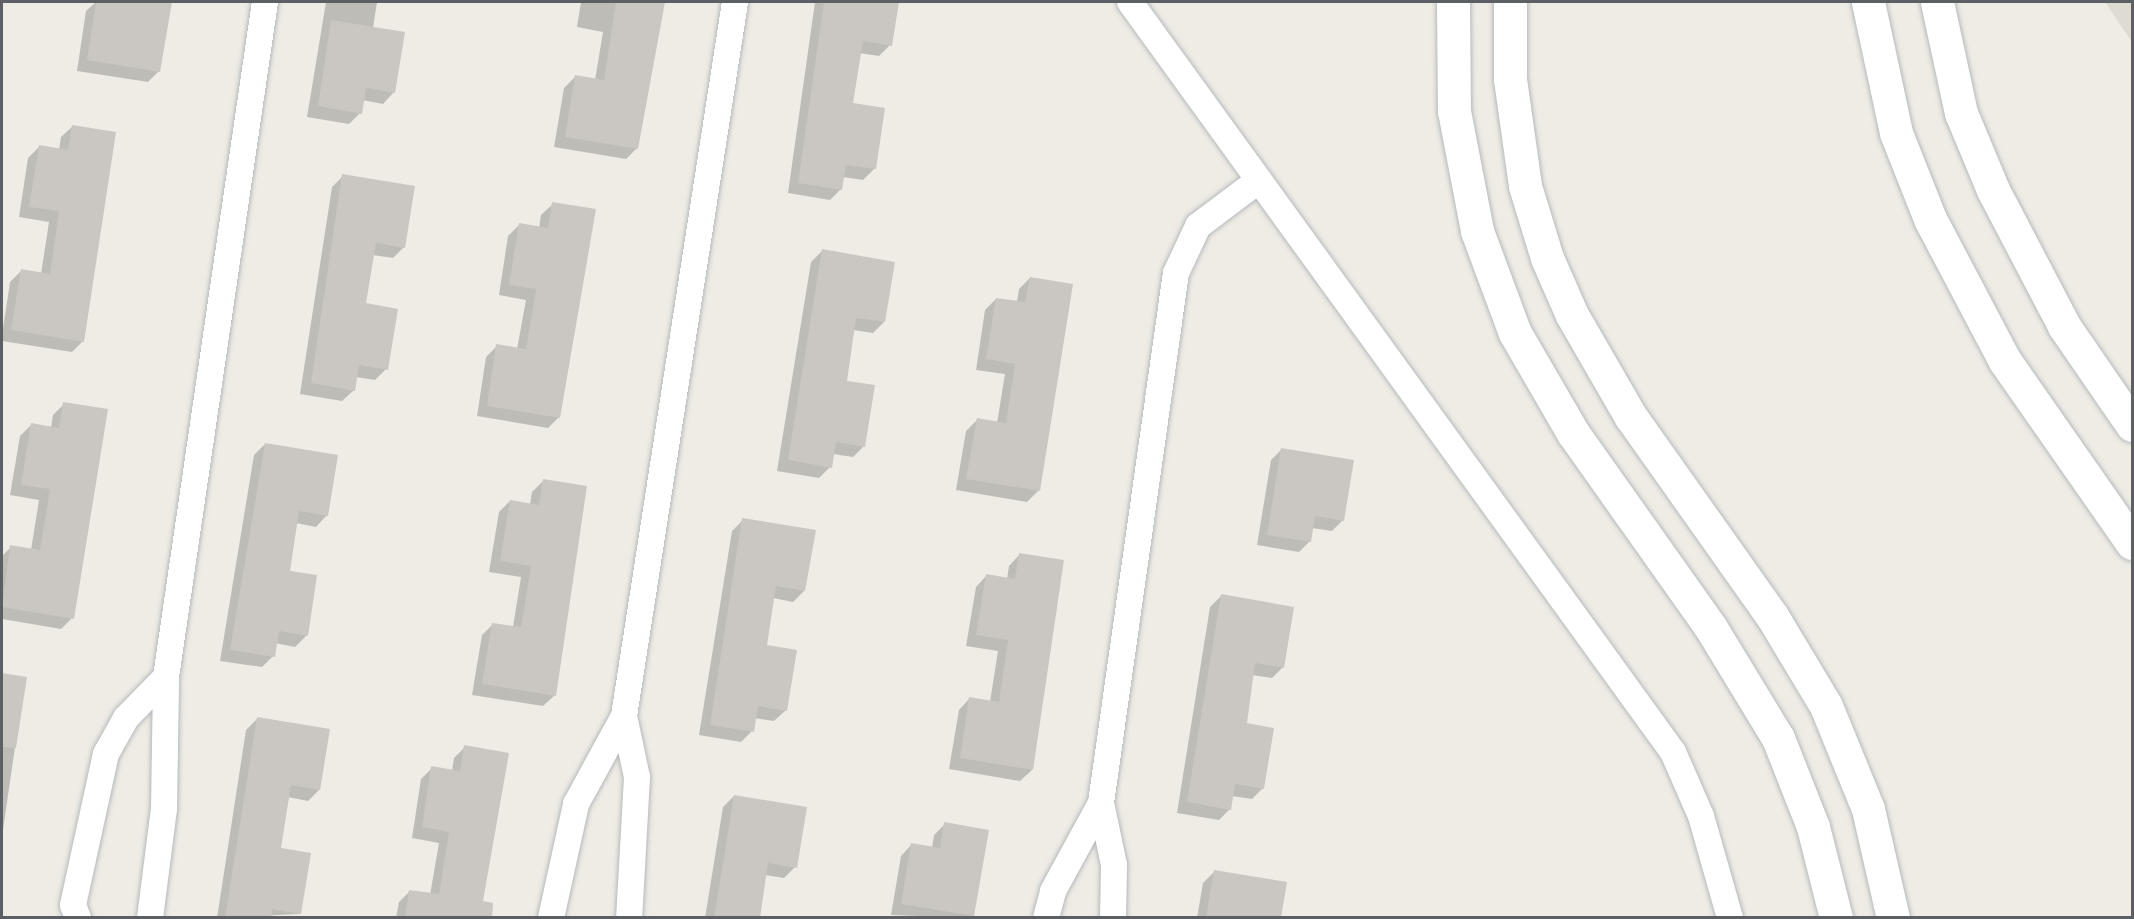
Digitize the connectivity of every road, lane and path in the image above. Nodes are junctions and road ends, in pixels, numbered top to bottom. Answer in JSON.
{"nodes":[{"id":1,"x":266,"y":2,"type":"edge"},
{"id":2,"x":735,"y":2,"type":"edge"},
{"id":3,"x":1130,"y":2,"type":"edge"},
{"id":4,"x":1453,"y":2,"type":"edge"},
{"id":5,"x":1510,"y":2,"type":"edge"},
{"id":6,"x":1868,"y":2,"type":"edge"},
{"id":7,"x":1937,"y":2,"type":"edge"},
{"id":8,"x":1259,"y":180,"type":"junction"},
{"id":9,"x":2133,"y":425,"type":"edge"},
{"id":10,"x":2133,"y":543,"type":"edge"},
{"id":11,"x":166,"y":677,"type":"junction"},
{"id":12,"x":624,"y":716,"type":"junction"},
{"id":13,"x":1101,"y":803,"type":"junction"},
{"id":14,"x":78,"y":918,"type":"edge"},
{"id":15,"x":150,"y":918,"type":"edge"},
{"id":16,"x":550,"y":918,"type":"edge"},
{"id":17,"x":629,"y":918,"type":"edge"},
{"id":18,"x":1046,"y":918,"type":"edge"},
{"id":19,"x":1113,"y":918,"type":"edge"},
{"id":20,"x":1730,"y":918,"type":"edge"},
{"id":21,"x":1836,"y":918,"type":"edge"},
{"id":22,"x":1893,"y":918,"type":"edge"}],
"edges":[{"from":1,"to":11,"type":"street"},
{"from":2,"to":12,"type":"street"},
{"from":3,"to":8,"type":"street"},
{"from":4,"to":21,"type":"main road"},
{"from":5,"to":22,"type":"main road"},
{"from":6,"to":10,"type":"main road"},
{"from":7,"to":9,"type":"main road"},
{"from":8,"to":13,"type":"street"},
{"from":8,"to":20,"type":"street"},
{"from":11,"to":14,"type":"street"},
{"from":11,"to":15,"type":"street"},
{"from":12,"to":16,"type":"street"},
{"from":12,"to":17,"type":"street"},
{"from":13,"to":18,"type":"street"},
{"from":13,"to":19,"type":"street"}]}
